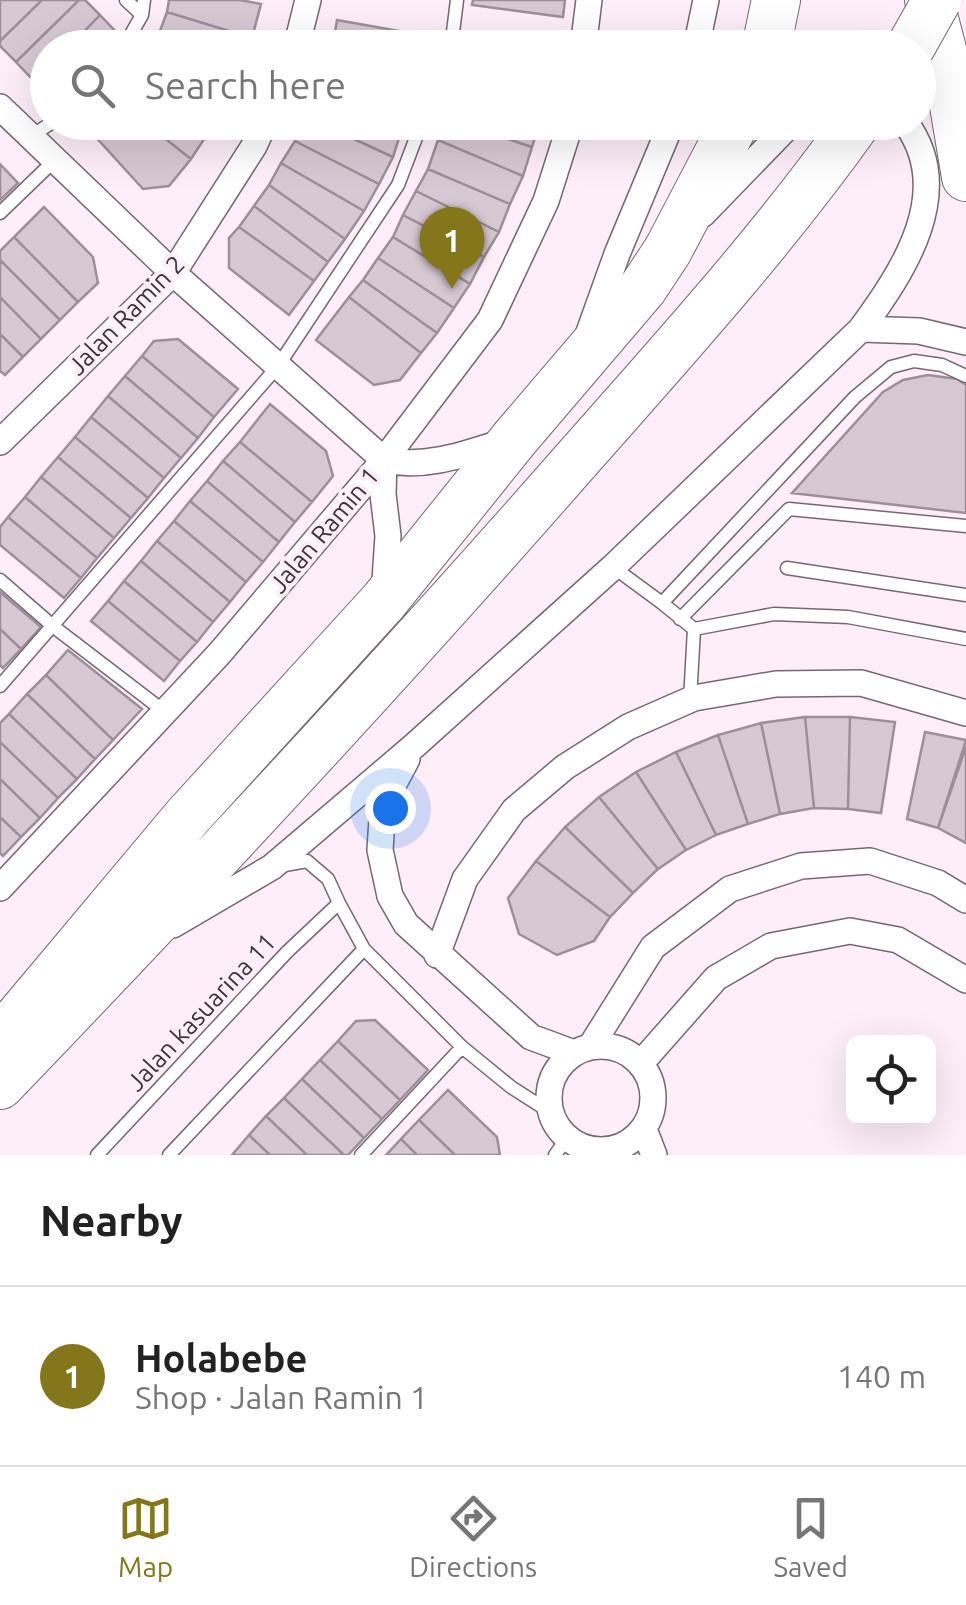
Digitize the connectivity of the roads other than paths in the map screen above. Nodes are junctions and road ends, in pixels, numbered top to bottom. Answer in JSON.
{"nodes":[{"id":1,"x":126,"y":0,"type":"edge"},
{"id":2,"x":308,"y":0,"type":"edge"},
{"id":3,"x":457,"y":0,"type":"edge"},
{"id":4,"x":589,"y":0,"type":"edge"},
{"id":5,"x":706,"y":0,"type":"edge"},
{"id":6,"x":776,"y":0,"type":"edge"},
{"id":7,"x":929,"y":0,"type":"edge"},
{"id":8,"x":938,"y":0,"type":"edge"},
{"id":9,"x":143,"y":7,"type":"edge"},
{"id":10,"x":132,"y":30,"type":"edge"},
{"id":11,"x":300,"y":30,"type":"edge"},
{"id":12,"x":453,"y":30,"type":"edge"},
{"id":13,"x":585,"y":30,"type":"edge"},
{"id":14,"x":700,"y":30,"type":"edge"},
{"id":15,"x":770,"y":30,"type":"edge"},
{"id":16,"x":920,"y":30,"type":"edge"},
{"id":17,"x":0,"y":108,"type":"edge"},
{"id":18,"x":30,"y":124,"type":"edge"},
{"id":19,"x":47,"y":140,"type":"edge"},
{"id":20,"x":257,"y":140,"type":"edge"},
{"id":21,"x":415,"y":140,"type":"edge"},
{"id":22,"x":565,"y":140,"type":"edge"},
{"id":23,"x":664,"y":140,"type":"edge"},
{"id":24,"x":726,"y":140,"type":"edge"},
{"id":25,"x":775,"y":140,"type":"edge"},
{"id":26,"x":844,"y":140,"type":"edge"},
{"id":27,"x":914,"y":140,"type":"edge"},
{"id":28,"x":56,"y":159,"type":"junction"},
{"id":29,"x":966,"y":178,"type":"edge"},
{"id":30,"x":0,"y":213,"type":"edge"},
{"id":31,"x":668,"y":250,"type":"junction"},
{"id":32,"x":173,"y":273,"type":"junction"},
{"id":33,"x":860,"y":329,"type":"junction"},
{"id":34,"x":966,"y":342,"type":"edge"},
{"id":35,"x":578,"y":363,"type":"junction"},
{"id":36,"x":278,"y":366,"type":"junction"},
{"id":37,"x":966,"y":376,"type":"edge"},
{"id":38,"x":515,"y":438,"type":"junction"},
{"id":39,"x":0,"y":442,"type":"edge"},
{"id":40,"x":384,"y":460,"type":"junction"},
{"id":41,"x":966,"y":526,"type":"edge"},
{"id":42,"x":613,"y":567,"type":"junction"},
{"id":43,"x":787,"y":568,"type":"dead end"},
{"id":44,"x":0,"y":580,"type":"edge"},
{"id":45,"x":966,"y":595,"type":"edge"},
{"id":46,"x":384,"y":601,"type":"junction"},
{"id":47,"x":662,"y":603,"type":"junction"},
{"id":48,"x":680,"y":619,"type":"junction"},
{"id":49,"x":54,"y":627,"type":"junction"},
{"id":50,"x":694,"y":629,"type":"junction"},
{"id":51,"x":966,"y":639,"type":"edge"},
{"id":52,"x":0,"y":686,"type":"edge"},
{"id":53,"x":690,"y":700,"type":"junction"},
{"id":54,"x":165,"y":712,"type":"junction"},
{"id":55,"x":966,"y":712,"type":"edge"},
{"id":56,"x":414,"y":746,"type":"junction"},
{"id":57,"x":272,"y":867,"type":"junction"},
{"id":58,"x":0,"y":888,"type":"edge"},
{"id":59,"x":966,"y":900,"type":"edge"},
{"id":60,"x":339,"y":903,"type":"junction"},
{"id":61,"x":130,"y":950,"type":"junction"},
{"id":62,"x":364,"y":950,"type":"junction"},
{"id":63,"x":437,"y":955,"type":"junction"},
{"id":64,"x":53,"y":978,"type":"junction"},
{"id":65,"x":966,"y":980,"type":"edge"},
{"id":66,"x":0,"y":998,"type":"edge"},
{"id":67,"x":0,"y":1040,"type":"edge"},
{"id":68,"x":462,"y":1047,"type":"junction"},
{"id":69,"x":582,"y":1050,"type":"junction"},
{"id":70,"x":641,"y":1063,"type":"junction"},
{"id":71,"x":0,"y":1085,"type":"edge"},
{"id":72,"x":550,"y":1112,"type":"junction"},
{"id":73,"x":644,"y":1129,"type":"junction"},
{"id":74,"x":561,"y":1146,"type":"edge"},
{"id":75,"x":610,"y":1152,"type":"edge"},
{"id":76,"x":97,"y":1155,"type":"edge"},
{"id":77,"x":169,"y":1155,"type":"edge"},
{"id":78,"x":361,"y":1155,"type":"edge"},
{"id":79,"x":654,"y":1155,"type":"edge"}],
"edges":[{"from":1,"to":9,"type":"lane"},
{"from":2,"to":11,"type":"street"},
{"from":3,"to":12,"type":"lane"},
{"from":4,"to":13,"type":"street"},
{"from":5,"to":14,"type":"street"},
{"from":6,"to":15,"type":"highway"},
{"from":7,"to":29,"type":"highway"},
{"from":8,"to":16,"type":"highway","bridge":true},
{"from":9,"to":10,"type":"lane"},
{"from":17,"to":18,"type":"street"},
{"from":19,"to":28,"type":"street"},
{"from":20,"to":32,"type":"street","name":"Jalan Ramin 2"},
{"from":21,"to":36,"type":"lane"},
{"from":22,"to":40,"type":"street","name":"Jalan Ramin 1"},
{"from":23,"to":35,"type":"street"},
{"from":24,"to":31,"type":"highway"},
{"from":25,"to":31,"type":"street"},
{"from":26,"to":61,"type":"highway"},
{"from":27,"to":33,"type":"street"},
{"from":28,"to":30,"type":"lane"},
{"from":28,"to":32,"type":"street"},
{"from":31,"to":35,"type":"highway"},
{"from":32,"to":36,"type":"street"},
{"from":32,"to":39,"type":"street","name":"Jalan Ramin 2"},
{"from":33,"to":34,"type":"street"},
{"from":33,"to":42,"type":"street"},
{"from":35,"to":38,"type":"highway"},
{"from":36,"to":40,"type":"street"},
{"from":36,"to":49,"type":"lane"},
{"from":37,"to":47,"type":"lane"},
{"from":38,"to":40,"type":"street"},
{"from":38,"to":46,"type":"highway"},
{"from":40,"to":46,"type":"street"},
{"from":40,"to":54,"type":"street","name":"Jalan Ramin 1"},
{"from":41,"to":48,"type":"lane"},
{"from":42,"to":47,"type":"lane"},
{"from":42,"to":56,"type":"street"},
{"from":43,"to":45,"type":"lane"},
{"from":44,"to":49,"type":"lane"},
{"from":46,"to":64,"type":"highway"},
{"from":47,"to":48,"type":"lane"},
{"from":48,"to":50,"type":"lane"},
{"from":49,"to":52,"type":"lane"},
{"from":49,"to":54,"type":"lane"},
{"from":50,"to":51,"type":"lane"},
{"from":50,"to":53,"type":"lane"},
{"from":53,"to":55,"type":"street"},
{"from":53,"to":63,"type":"street"},
{"from":54,"to":58,"type":"street","name":"Jalan Ramin 1"},
{"from":56,"to":57,"type":"street"},
{"from":56,"to":63,"type":"street"},
{"from":57,"to":60,"type":"lane"},
{"from":57,"to":61,"type":"street"},
{"from":59,"to":69,"type":"street"},
{"from":60,"to":62,"type":"lane"},
{"from":60,"to":76,"type":"lane","name":"Jalan kasuarina 11"},
{"from":61,"to":71,"type":"highway"},
{"from":62,"to":68,"type":"lane"},
{"from":62,"to":77,"type":"lane"},
{"from":63,"to":69,"type":"street"},
{"from":64,"to":66,"type":"street"},
{"from":64,"to":67,"type":"highway"},
{"from":65,"to":70,"type":"street"},
{"from":68,"to":72,"type":"lane"},
{"from":68,"to":78,"type":"lane"},
{"from":69,"to":70,"type":"street"},
{"from":69,"to":72,"type":"street"},
{"from":70,"to":73,"type":"street"},
{"from":72,"to":74,"type":"street"},
{"from":73,"to":75,"type":"street"},
{"from":73,"to":79,"type":"street"},
{"from":74,"to":75,"type":"street"}]}
